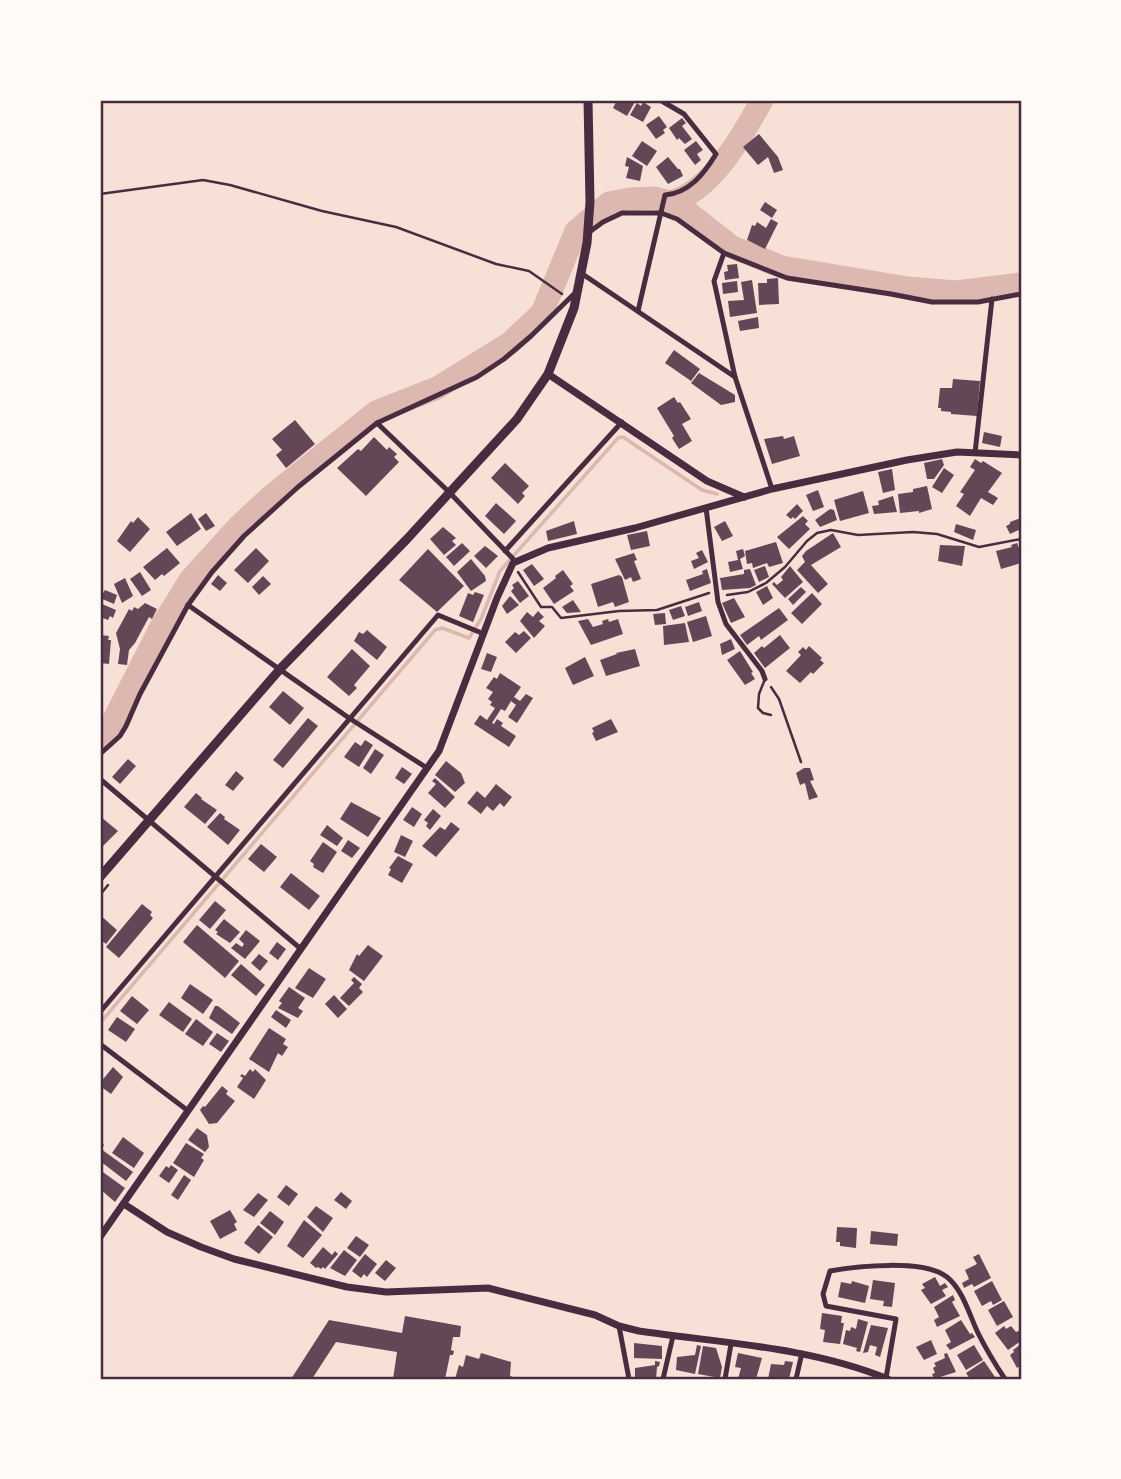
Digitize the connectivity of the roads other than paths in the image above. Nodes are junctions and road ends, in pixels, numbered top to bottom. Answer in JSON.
{"nodes":[{"id":1,"x":588,"y":100,"type":"edge"},
{"id":2,"x":660,"y":100,"type":"edge"},
{"id":3,"x":661,"y":213,"type":"junction"},
{"id":4,"x":589,"y":229,"type":"junction"},
{"id":5,"x":724,"y":253,"type":"junction"},
{"id":6,"x":581,"y":273,"type":"junction"},
{"id":7,"x":578,"y":289,"type":"junction"},
{"id":8,"x":1021,"y":294,"type":"edge"},
{"id":9,"x":992,"y":299,"type":"junction"},
{"id":10,"x":638,"y":311,"type":"junction"},
{"id":11,"x":548,"y":374,"type":"junction"},
{"id":12,"x":735,"y":377,"type":"junction"},
{"id":13,"x":377,"y":422,"type":"junction"},
{"id":14,"x":622,"y":422,"type":"junction"},
{"id":15,"x":975,"y":453,"type":"junction"},
{"id":16,"x":1021,"y":455,"type":"edge"},
{"id":17,"x":772,"y":489,"type":"junction"},
{"id":18,"x":450,"y":493,"type":"junction"},
{"id":19,"x":744,"y":497,"type":"junction"},
{"id":20,"x":706,"y":508,"type":"junction"},
{"id":21,"x":505,"y":551,"type":"junction"},
{"id":22,"x":514,"y":563,"type":"junction"},
{"id":23,"x":188,"y":605,"type":"junction"},
{"id":24,"x":484,"y":635,"type":"junction"},
{"id":25,"x":281,"y":668,"type":"junction"},
{"id":26,"x":765,"y":679,"type":"joint"},
{"id":27,"x":771,"y":715,"type":"dead end"},
{"id":28,"x":349,"y":718,"type":"junction"},
{"id":29,"x":100,"y":754,"type":"edge"},
{"id":30,"x":427,"y":768,"type":"junction"},
{"id":31,"x":100,"y":779,"type":"edge"},
{"id":32,"x":147,"y":821,"type":"junction"},
{"id":33,"x":214,"y":876,"type":"junction"},
{"id":34,"x":100,"y":877,"type":"edge"},
{"id":35,"x":301,"y":949,"type":"junction"},
{"id":36,"x":100,"y":1012,"type":"edge"},
{"id":37,"x":100,"y":1044,"type":"edge"},
{"id":38,"x":187,"y":1110,"type":"junction"},
{"id":39,"x":124,"y":1203,"type":"junction"},
{"id":40,"x":100,"y":1237,"type":"edge"},
{"id":41,"x":619,"y":1326,"type":"junction"},
{"id":42,"x":673,"y":1336,"type":"junction"},
{"id":43,"x":731,"y":1344,"type":"junction"},
{"id":44,"x":802,"y":1353,"type":"junction"},
{"id":45,"x":861,"y":1369,"type":"junction"},
{"id":46,"x":629,"y":1379,"type":"edge"},
{"id":47,"x":663,"y":1379,"type":"edge"},
{"id":48,"x":724,"y":1379,"type":"edge"},
{"id":49,"x":796,"y":1379,"type":"edge"},
{"id":50,"x":859,"y":1379,"type":"edge"},
{"id":51,"x":887,"y":1379,"type":"edge"},
{"id":52,"x":1005,"y":1379,"type":"edge"}],
"edges":[{"from":1,"to":4,"type":"highway"},
{"from":2,"to":3,"type":"street"},
{"from":3,"to":4,"type":"street"},
{"from":3,"to":5,"type":"street"},
{"from":3,"to":10,"type":"street"},
{"from":4,"to":6,"type":"highway"},
{"from":5,"to":9,"type":"street"},
{"from":5,"to":12,"type":"street"},
{"from":6,"to":7,"type":"highway"},
{"from":6,"to":10,"type":"street"},
{"from":7,"to":11,"type":"highway"},
{"from":7,"to":13,"type":"street"},
{"from":8,"to":9,"type":"street"},
{"from":9,"to":15,"type":"street"},
{"from":10,"to":12,"type":"street"},
{"from":11,"to":14,"type":"street"},
{"from":11,"to":18,"type":"highway"},
{"from":12,"to":17,"type":"street"},
{"from":13,"to":18,"type":"street"},
{"from":13,"to":23,"type":"street"},
{"from":14,"to":19,"type":"street"},
{"from":14,"to":21,"type":"street"},
{"from":15,"to":16,"type":"street"},
{"from":15,"to":17,"type":"street"},
{"from":17,"to":19,"type":"street"},
{"from":18,"to":21,"type":"street"},
{"from":18,"to":25,"type":"highway"},
{"from":19,"to":20,"type":"street"},
{"from":20,"to":22,"type":"street"},
{"from":20,"to":26,"type":"street"},
{"from":21,"to":22,"type":"street"},
{"from":22,"to":24,"type":"street"},
{"from":23,"to":25,"type":"street"},
{"from":23,"to":29,"type":"street"},
{"from":24,"to":28,"type":"street"},
{"from":24,"to":30,"type":"street"},
{"from":25,"to":28,"type":"street"},
{"from":25,"to":32,"type":"highway"},
{"from":26,"to":27,"type":"lane"},
{"from":28,"to":30,"type":"street"},
{"from":28,"to":33,"type":"street"},
{"from":30,"to":35,"type":"street"},
{"from":31,"to":32,"type":"street"},
{"from":32,"to":33,"type":"street"},
{"from":32,"to":34,"type":"highway"},
{"from":33,"to":35,"type":"street"},
{"from":33,"to":36,"type":"street"},
{"from":35,"to":38,"type":"street"},
{"from":37,"to":38,"type":"street"},
{"from":38,"to":39,"type":"street"},
{"from":39,"to":40,"type":"street"},
{"from":39,"to":41,"type":"street"},
{"from":41,"to":42,"type":"street"},
{"from":41,"to":46,"type":"street"},
{"from":42,"to":43,"type":"street"},
{"from":42,"to":47,"type":"street"},
{"from":43,"to":44,"type":"street"},
{"from":43,"to":48,"type":"street"},
{"from":44,"to":45,"type":"street"},
{"from":44,"to":49,"type":"street"},
{"from":45,"to":50,"type":"street"},
{"from":45,"to":51,"type":"street"},
{"from":51,"to":52,"type":"street"}]}
